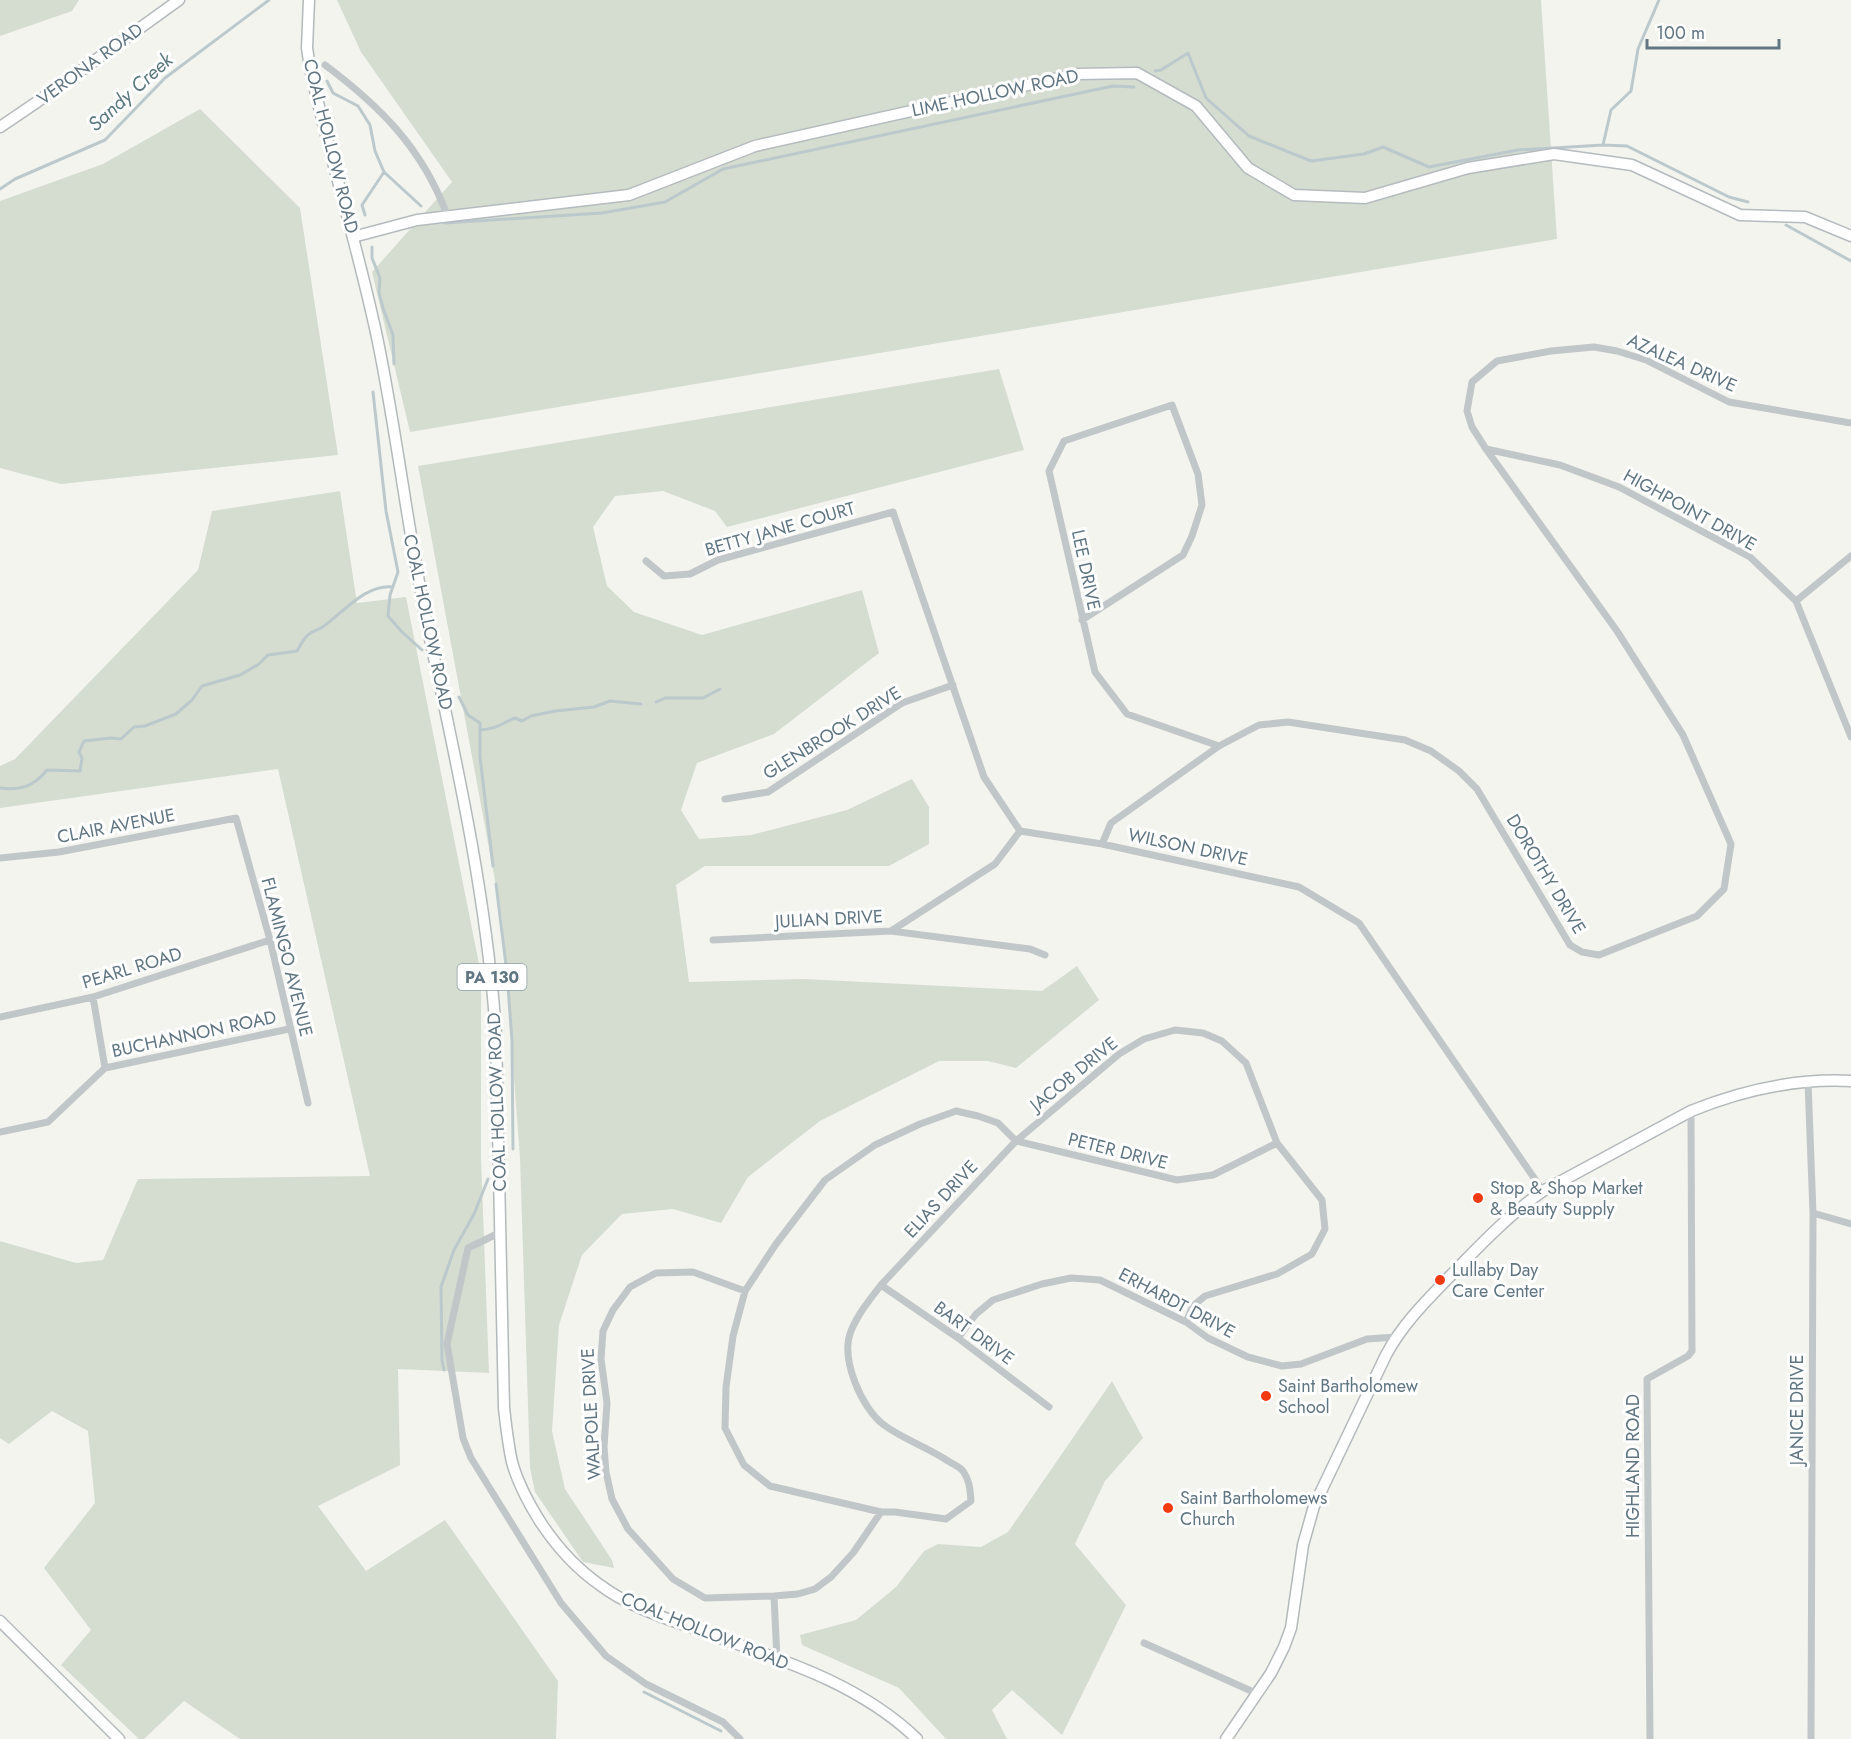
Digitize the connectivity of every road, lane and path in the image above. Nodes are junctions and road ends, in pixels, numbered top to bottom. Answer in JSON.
{"nodes":[{"id":1,"x":179,"y":0,"type":"edge"},
{"id":2,"x":309,"y":0,"type":"edge"},
{"id":3,"x":325,"y":65,"type":"dead end"},
{"id":4,"x":0,"y":127,"type":"edge"},
{"id":5,"x":447,"y":215,"type":"junction"},
{"id":6,"x":1851,"y":236,"type":"edge"},
{"id":7,"x":353,"y":237,"type":"junction"},
{"id":8,"x":1851,"y":423,"type":"edge"},
{"id":9,"x":1486,"y":449,"type":"junction"},
{"id":10,"x":1851,"y":556,"type":"edge"},
{"id":11,"x":646,"y":561,"type":"dead end"},
{"id":12,"x":1796,"y":601,"type":"junction"},
{"id":13,"x":1082,"y":620,"type":"junction"},
{"id":14,"x":952,"y":685,"type":"junction"},
{"id":15,"x":1851,"y":737,"type":"edge"},
{"id":16,"x":1219,"y":746,"type":"junction"},
{"id":17,"x":725,"y":799,"type":"dead end"},
{"id":18,"x":236,"y":818,"type":"joint"},
{"id":19,"x":1020,"y":831,"type":"junction"},
{"id":20,"x":1102,"y":844,"type":"junction"},
{"id":21,"x":0,"y":858,"type":"edge"},
{"id":22,"x":891,"y":931,"type":"junction"},
{"id":23,"x":270,"y":940,"type":"junction"},
{"id":24,"x":713,"y":940,"type":"dead end"},
{"id":25,"x":1045,"y":955,"type":"dead end"},
{"id":26,"x":93,"y":997,"type":"junction"},
{"id":27,"x":0,"y":1017,"type":"edge"},
{"id":28,"x":289,"y":1029,"type":"junction"},
{"id":29,"x":105,"y":1068,"type":"junction"},
{"id":30,"x":1851,"y":1081,"type":"edge"},
{"id":31,"x":1808,"y":1082,"type":"junction"},
{"id":32,"x":308,"y":1103,"type":"dead end"},
{"id":33,"x":1691,"y":1111,"type":"junction"},
{"id":34,"x":0,"y":1132,"type":"edge"},
{"id":35,"x":1016,"y":1141,"type":"junction"},
{"id":36,"x":1277,"y":1143,"type":"junction"},
{"id":37,"x":1544,"y":1191,"type":"junction"},
{"id":38,"x":1813,"y":1213,"type":"junction"},
{"id":39,"x":1851,"y":1224,"type":"edge"},
{"id":40,"x":501,"y":1232,"type":"junction"},
{"id":41,"x":881,"y":1285,"type":"junction"},
{"id":42,"x":745,"y":1291,"type":"junction"},
{"id":43,"x":1186,"y":1322,"type":"junction"},
{"id":44,"x":1396,"y":1337,"type":"junction"},
{"id":45,"x":958,"y":1338,"type":"junction"},
{"id":46,"x":1049,"y":1407,"type":"dead end"},
{"id":47,"x":881,"y":1512,"type":"junction"},
{"id":48,"x":774,"y":1596,"type":"junction"},
{"id":49,"x":0,"y":1621,"type":"edge"},
{"id":50,"x":1144,"y":1643,"type":"dead end"},
{"id":51,"x":777,"y":1659,"type":"junction"},
{"id":52,"x":1258,"y":1694,"type":"junction"},
{"id":53,"x":119,"y":1739,"type":"edge"},
{"id":54,"x":740,"y":1739,"type":"edge"},
{"id":55,"x":916,"y":1739,"type":"edge"},
{"id":56,"x":1226,"y":1739,"type":"edge"},
{"id":57,"x":1650,"y":1739,"type":"edge"},
{"id":58,"x":1811,"y":1739,"type":"edge"}],
"edges":[{"from":1,"to":4,"type":"main road","name":"VERONA ROAD"},
{"from":2,"to":7,"type":"main road","name":"COAL HOLLOW ROAD","number":"PA 130"},
{"from":3,"to":5,"type":"street"},
{"from":5,"to":6,"type":"main road","name":"LIME HOLLOW ROAD"},
{"from":5,"to":7,"type":"main road","name":"LIME HOLLOW ROAD"},
{"from":7,"to":40,"type":"main road","name":"COAL HOLLOW ROAD","number":"PA 130"},
{"from":8,"to":9,"type":"street","name":"AZALEA DRIVE"},
{"from":9,"to":12,"type":"street","name":"HIGHPOINT DRIVE"},
{"from":9,"to":16,"type":"street","name":"DOROTHY DRIVE"},
{"from":10,"to":12,"type":"street"},
{"from":11,"to":14,"type":"street","name":"BETTY JANE COURT"},
{"from":12,"to":15,"type":"street","name":"HIGHPOINT DRIVE"},
{"from":13,"to":13,"type":"street","name":"LEE DRIVE"},
{"from":13,"to":16,"type":"street","name":"LEE DRIVE"},
{"from":14,"to":17,"type":"street","name":"GLENBROOK DRIVE"},
{"from":14,"to":19,"type":"street"},
{"from":16,"to":20,"type":"street","name":"DOROTHY DRIVE"},
{"from":18,"to":21,"type":"street","name":"CLAIR AVENUE"},
{"from":18,"to":23,"type":"street","name":"FLAMINGO AVENUE"},
{"from":19,"to":20,"type":"street","name":"WILSON DRIVE"},
{"from":19,"to":22,"type":"street","name":"JULIAN DRIVE"},
{"from":20,"to":37,"type":"street","name":"WILSON DRIVE"},
{"from":22,"to":24,"type":"street","name":"JULIAN DRIVE"},
{"from":22,"to":25,"type":"street"},
{"from":23,"to":26,"type":"street","name":"PEARL ROAD"},
{"from":23,"to":28,"type":"street","name":"FLAMINGO AVENUE"},
{"from":26,"to":27,"type":"street","name":"PEARL ROAD"},
{"from":26,"to":29,"type":"street"},
{"from":28,"to":29,"type":"street","name":"BUCHANNON ROAD"},
{"from":28,"to":32,"type":"street","name":"FLAMINGO AVENUE"},
{"from":29,"to":34,"type":"street"},
{"from":30,"to":31,"type":"main road"},
{"from":31,"to":33,"type":"main road"},
{"from":31,"to":38,"type":"street","name":"JANICE DRIVE"},
{"from":33,"to":37,"type":"main road"},
{"from":33,"to":57,"type":"street","name":"HIGHLAND ROAD"},
{"from":35,"to":36,"type":"street","name":"PETER DRIVE"},
{"from":35,"to":36,"type":"street","name":"JACOB DRIVE"},
{"from":35,"to":41,"type":"street","name":"ELIAS DRIVE"},
{"from":35,"to":42,"type":"street","name":"ELIAS DRIVE"},
{"from":36,"to":43,"type":"street","name":"JACOB DRIVE"},
{"from":37,"to":44,"type":"main road"},
{"from":38,"to":39,"type":"street"},
{"from":38,"to":58,"type":"street","name":"JANICE DRIVE"},
{"from":40,"to":51,"type":"main road","name":"COAL HOLLOW ROAD","number":"PA 130"},
{"from":40,"to":54,"type":"street"},
{"from":41,"to":45,"type":"street","name":"BART DRIVE"},
{"from":41,"to":47,"type":"street","name":"ELIAS DRIVE"},
{"from":42,"to":47,"type":"street","name":"ELIAS DRIVE"},
{"from":42,"to":48,"type":"street","name":"WALPOLE DRIVE"},
{"from":43,"to":44,"type":"street","name":"ERHARDT DRIVE"},
{"from":43,"to":45,"type":"street","name":"ERHARDT DRIVE"},
{"from":44,"to":52,"type":"main road"},
{"from":45,"to":46,"type":"street","name":"BART DRIVE"},
{"from":47,"to":48,"type":"street","name":"WALPOLE DRIVE"},
{"from":48,"to":51,"type":"street"},
{"from":49,"to":53,"type":"main road"},
{"from":50,"to":52,"type":"street"},
{"from":51,"to":55,"type":"main road","name":"COAL HOLLOW ROAD","number":"PA 130"},
{"from":52,"to":56,"type":"main road"}]}
